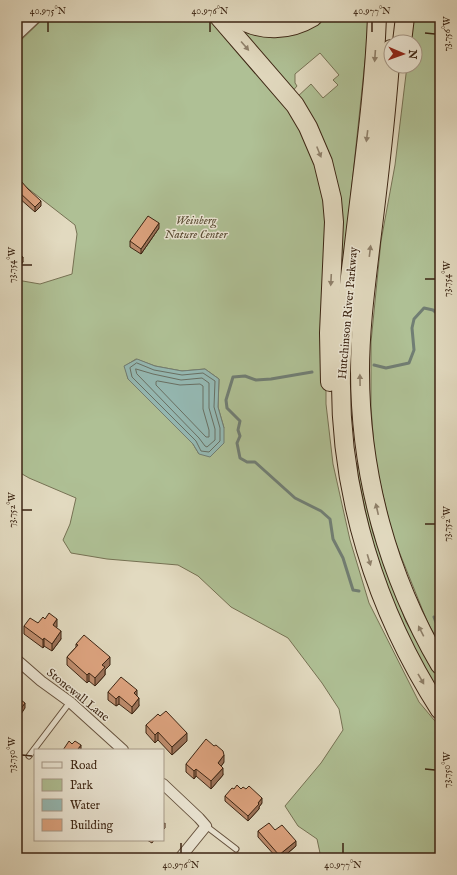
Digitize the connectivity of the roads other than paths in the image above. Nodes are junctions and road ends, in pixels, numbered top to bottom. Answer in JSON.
{"nodes":[{"id":1,"x":36,"y":17,"type":"edge"},
{"id":2,"x":219,"y":17,"type":"edge"},
{"id":3,"x":237,"y":17,"type":"edge"},
{"id":4,"x":314,"y":17,"type":"edge"},
{"id":5,"x":377,"y":17,"type":"edge"},
{"id":6,"x":392,"y":17,"type":"edge"},
{"id":7,"x":405,"y":17,"type":"edge"},
{"id":8,"x":17,"y":34,"type":"edge"},
{"id":9,"x":391,"y":34,"type":"edge"},
{"id":10,"x":403,"y":34,"type":"edge"},
{"id":11,"x":389,"y":74,"type":"edge"},
{"id":12,"x":398,"y":74,"type":"edge"},
{"id":13,"x":383,"y":144,"type":"junction"},
{"id":14,"x":353,"y":495,"type":"junction"},
{"id":15,"x":17,"y":660,"type":"edge"},
{"id":16,"x":440,"y":665,"type":"edge"},
{"id":17,"x":70,"y":702,"type":"junction"},
{"id":18,"x":440,"y":710,"type":"edge"},
{"id":19,"x":34,"y":749,"type":"edge"},
{"id":20,"x":34,"y":749,"type":"edge"},
{"id":21,"x":122,"y":749,"type":"edge"},
{"id":22,"x":29,"y":756,"type":"dead end"},
{"id":23,"x":164,"y":785,"type":"edge"},
{"id":24,"x":206,"y":826,"type":"junction"},
{"id":25,"x":236,"y":849,"type":"dead end"},
{"id":26,"x":180,"y":858,"type":"edge"}],
"edges":[{"from":1,"to":8,"type":"street"},
{"from":2,"to":14,"type":"highway","one_way":true},
{"from":3,"to":4,"type":"highway"},
{"from":5,"to":14,"type":"highway","name":"Hutchinson River Parkway","one_way":true},
{"from":6,"to":9,"type":"highway"},
{"from":7,"to":10,"type":"highway"},
{"from":11,"to":13,"type":"highway","name":"Hutchinson River Parkway"},
{"from":12,"to":13,"type":"highway"},
{"from":16,"to":13,"type":"highway","name":"Hutchinson River Parkway","one_way":true},
{"from":14,"to":18,"type":"highway","name":"Hutchinson River Parkway","one_way":true},
{"from":15,"to":17,"type":"street","name":"Stonewall Lane"},
{"from":17,"to":19,"type":"lane"},
{"from":17,"to":21,"type":"street","name":"Stonewall Lane"},
{"from":20,"to":22,"type":"lane"},
{"from":23,"to":24,"type":"street"},
{"from":24,"to":25,"type":"lane"},
{"from":24,"to":26,"type":"street"}]}
